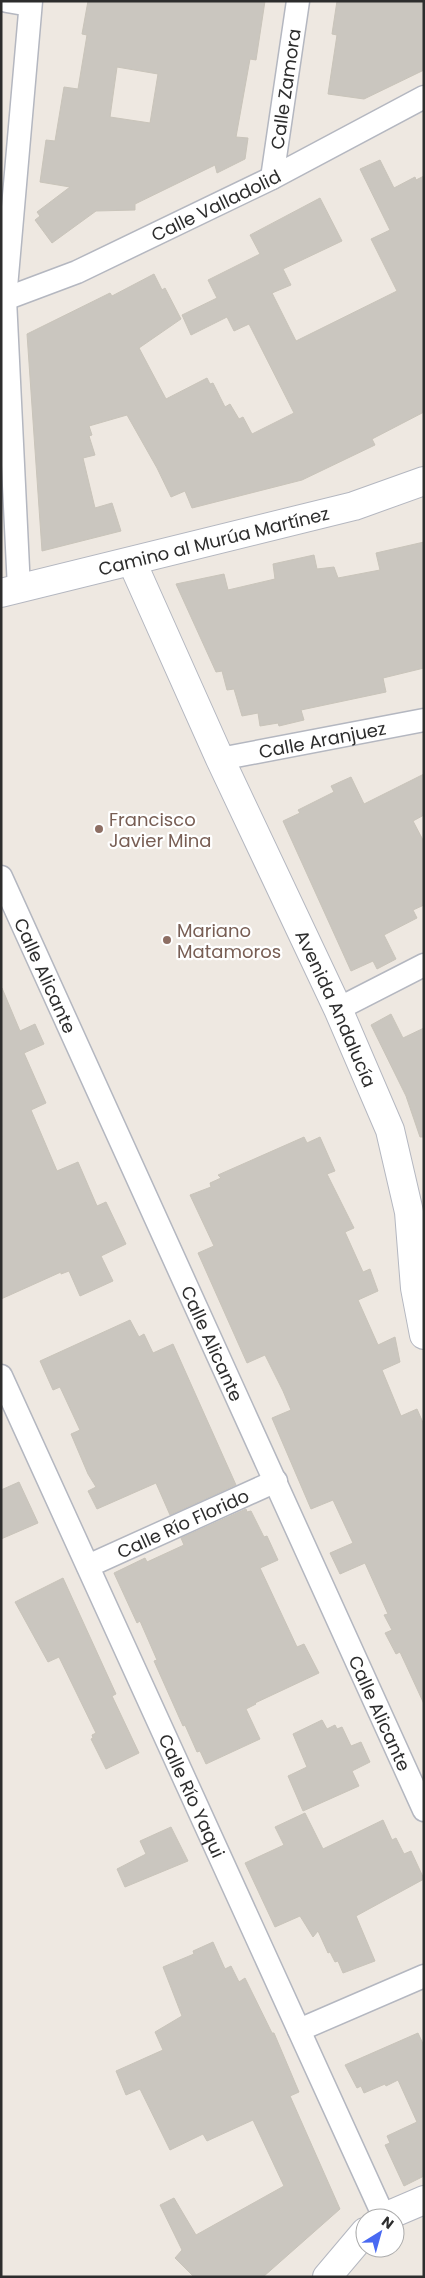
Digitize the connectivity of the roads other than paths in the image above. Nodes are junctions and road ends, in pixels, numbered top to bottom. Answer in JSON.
{"nodes":[{"id":1,"x":7,"y":1,"type":"edge"},
{"id":2,"x":298,"y":1,"type":"edge"},
{"id":3,"x":31,"y":3,"type":"edge"},
{"id":4,"x":424,"y":97,"type":"edge"},
{"id":5,"x":272,"y":178,"type":"junction"},
{"id":6,"x":3,"y":298,"type":"edge"},
{"id":7,"x":424,"y":481,"type":"edge"},
{"id":8,"x":132,"y":562,"type":"junction"},
{"id":9,"x":10,"y":591,"type":"edge"},
{"id":10,"x":424,"y":720,"type":"edge"},
{"id":11,"x":220,"y":759,"type":"junction"},
{"id":12,"x":1,"y":877,"type":"edge"},
{"id":13,"x":424,"y":965,"type":"edge"},
{"id":14,"x":338,"y":1009,"type":"junction"},
{"id":15,"x":416,"y":1208,"type":"edge"},
{"id":16,"x":424,"y":1334,"type":"edge"},
{"id":17,"x":1,"y":1376,"type":"edge"},
{"id":18,"x":276,"y":1481,"type":"junction"},
{"id":19,"x":88,"y":1566,"type":"junction"},
{"id":20,"x":424,"y":1810,"type":"edge"},
{"id":21,"x":424,"y":1976,"type":"edge"},
{"id":22,"x":299,"y":2030,"type":"junction"},
{"id":23,"x":424,"y":2200,"type":"edge"},
{"id":24,"x":371,"y":2208,"type":"edge"},
{"id":25,"x":405,"y":2209,"type":"edge"},
{"id":26,"x":355,"y":2246,"type":"edge"},
{"id":27,"x":326,"y":2277,"type":"edge"}],
"edges":[{"from":1,"to":3,"type":"street"},
{"from":2,"to":5,"type":"street","name":"Calle Zamora"},
{"from":3,"to":6,"type":"street"},
{"from":4,"to":5,"type":"street","name":"Calle Valladolid"},
{"from":5,"to":6,"type":"street","name":"Calle Valladolid"},
{"from":6,"to":9,"type":"street"},
{"from":7,"to":8,"type":"street","name":"Camino al Murúa Martínez"},
{"from":8,"to":9,"type":"street","name":"Camino al Murúa Martínez"},
{"from":8,"to":11,"type":"street","name":"Avenida Andalucía"},
{"from":10,"to":11,"type":"street","name":"Calle Aranjuez"},
{"from":11,"to":14,"type":"street","name":"Avenida Andalucía"},
{"from":12,"to":18,"type":"street","name":"Calle Alicante"},
{"from":13,"to":14,"type":"street"},
{"from":14,"to":15,"type":"street","name":"Avenida Andalucía"},
{"from":15,"to":16,"type":"street","name":"Avenida Andalucía"},
{"from":17,"to":19,"type":"street","name":"Calle Río Yaqui"},
{"from":18,"to":19,"type":"street","name":"Calle Río Florido"},
{"from":18,"to":20,"type":"street","name":"Calle Alicante"},
{"from":19,"to":22,"type":"street","name":"Calle Río Yaqui"},
{"from":21,"to":22,"type":"street"},
{"from":22,"to":24,"type":"street","name":"Calle Río Yaqui"},
{"from":23,"to":25,"type":"street"},
{"from":26,"to":27,"type":"street"}]}
